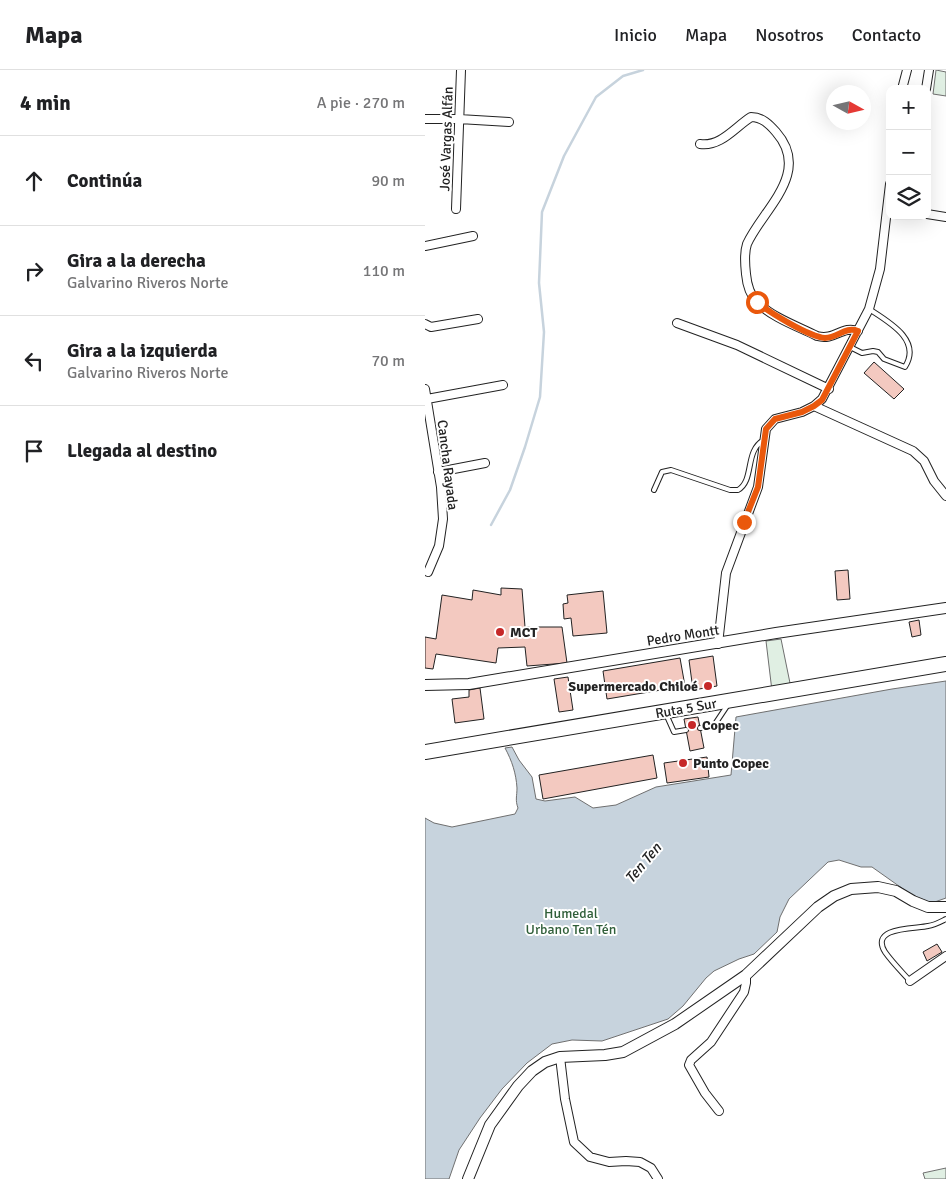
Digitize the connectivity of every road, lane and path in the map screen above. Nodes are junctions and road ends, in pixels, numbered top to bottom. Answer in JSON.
{"nodes":[{"id":1,"x":461,"y":70,"type":"edge"},
{"id":2,"x":907,"y":70,"type":"edge"},
{"id":3,"x":929,"y":70,"type":"edge"},
{"id":4,"x":904,"y":85,"type":"edge"},
{"id":5,"x":927,"y":85,"type":"edge"},
{"id":6,"x":459,"y":119,"type":"junction"},
{"id":7,"x":425,"y":120,"type":"edge"},
{"id":8,"x":509,"y":122,"type":"dead end"},
{"id":9,"x":700,"y":144,"type":"dead end"},
{"id":10,"x":456,"y":210,"type":"dead end"},
{"id":11,"x":931,"y":215,"type":"edge"},
{"id":12,"x":946,"y":217,"type":"edge"},
{"id":13,"x":887,"y":220,"type":"edge"},
{"id":14,"x":473,"y":236,"type":"dead end"},
{"id":15,"x":425,"y":246,"type":"edge"},
{"id":16,"x":869,"y":309,"type":"junction"},
{"id":17,"x":478,"y":319,"type":"dead end"},
{"id":18,"x":677,"y":323,"type":"dead end"},
{"id":19,"x":425,"y":324,"type":"edge"},
{"id":20,"x":858,"y":331,"type":"junction"},
{"id":21,"x":850,"y":347,"type":"junction"},
{"id":22,"x":503,"y":385,"type":"dead end"},
{"id":23,"x":425,"y":389,"type":"edge"},
{"id":24,"x":829,"y":389,"type":"junction"},
{"id":25,"x":427,"y":399,"type":"junction"},
{"id":26,"x":814,"y":406,"type":"junction"},
{"id":27,"x":764,"y":440,"type":"junction"},
{"id":28,"x":485,"y":463,"type":"dead end"},
{"id":29,"x":438,"y":472,"type":"junction"},
{"id":30,"x":654,"y":490,"type":"dead end"},
{"id":31,"x":946,"y":496,"type":"edge"},
{"id":32,"x":428,"y":572,"type":"dead end"},
{"id":33,"x":946,"y":608,"type":"edge"},
{"id":34,"x":718,"y":644,"type":"junction"},
{"id":35,"x":946,"y":664,"type":"edge"},
{"id":36,"x":425,"y":684,"type":"edge"},
{"id":37,"x":730,"y":701,"type":"junction"},
{"id":38,"x":665,"y":712,"type":"junction"},
{"id":39,"x":700,"y":728,"type":"dead end"},
{"id":40,"x":686,"y":730,"type":"dead end"},
{"id":41,"x":425,"y":752,"type":"edge"},
{"id":42,"x":946,"y":907,"type":"edge"},
{"id":43,"x":946,"y":919,"type":"edge"},
{"id":44,"x":946,"y":956,"type":"edge"},
{"id":45,"x":746,"y":975,"type":"junction"},
{"id":46,"x":910,"y":981,"type":"joint"},
{"id":47,"x":560,"y":1057,"type":"junction"},
{"id":48,"x":719,"y":1111,"type":"dead end"},
{"id":49,"x":469,"y":1179,"type":"edge"},
{"id":50,"x":658,"y":1179,"type":"edge"}],
"edges":[{"from":1,"to":6,"type":"street","name":"José Vargas Alfán"},
{"from":2,"to":4,"type":"street"},
{"from":3,"to":5,"type":"street"},
{"from":6,"to":7,"type":"street"},
{"from":6,"to":8,"type":"street"},
{"from":6,"to":10,"type":"street","name":"José Vargas Alfán"},
{"from":9,"to":20,"type":"street"},
{"from":11,"to":12,"type":"street"},
{"from":13,"to":16,"type":"street"},
{"from":14,"to":15,"type":"street"},
{"from":16,"to":20,"type":"street"},
{"from":16,"to":21,"type":"lane"},
{"from":17,"to":19,"type":"street"},
{"from":18,"to":24,"type":"street"},
{"from":20,"to":21,"type":"street"},
{"from":21,"to":24,"type":"street"},
{"from":22,"to":25,"type":"street"},
{"from":23,"to":25,"type":"street","name":"Cancha Rayada"},
{"from":24,"to":26,"type":"street"},
{"from":25,"to":29,"type":"street","name":"Cancha Rayada"},
{"from":26,"to":27,"type":"street"},
{"from":26,"to":31,"type":"street"},
{"from":27,"to":30,"type":"lane"},
{"from":27,"to":34,"type":"street"},
{"from":28,"to":29,"type":"street"},
{"from":29,"to":32,"type":"street","name":"Cancha Rayada"},
{"from":33,"to":34,"type":"street","name":"Pedro Montt"},
{"from":34,"to":36,"type":"street","name":"Pedro Montt"},
{"from":35,"to":37,"type":"highway","name":"Ruta 5 Sur"},
{"from":37,"to":38,"type":"highway","name":"Ruta 5 Sur"},
{"from":37,"to":39,"type":"lane"},
{"from":38,"to":40,"type":"lane"},
{"from":38,"to":41,"type":"highway","name":"Ruta 5 Sur"},
{"from":42,"to":45,"type":"street"},
{"from":43,"to":46,"type":"lane"},
{"from":44,"to":46,"type":"street"},
{"from":45,"to":47,"type":"street"},
{"from":45,"to":48,"type":"street"},
{"from":47,"to":49,"type":"street"},
{"from":47,"to":50,"type":"street"}]}
